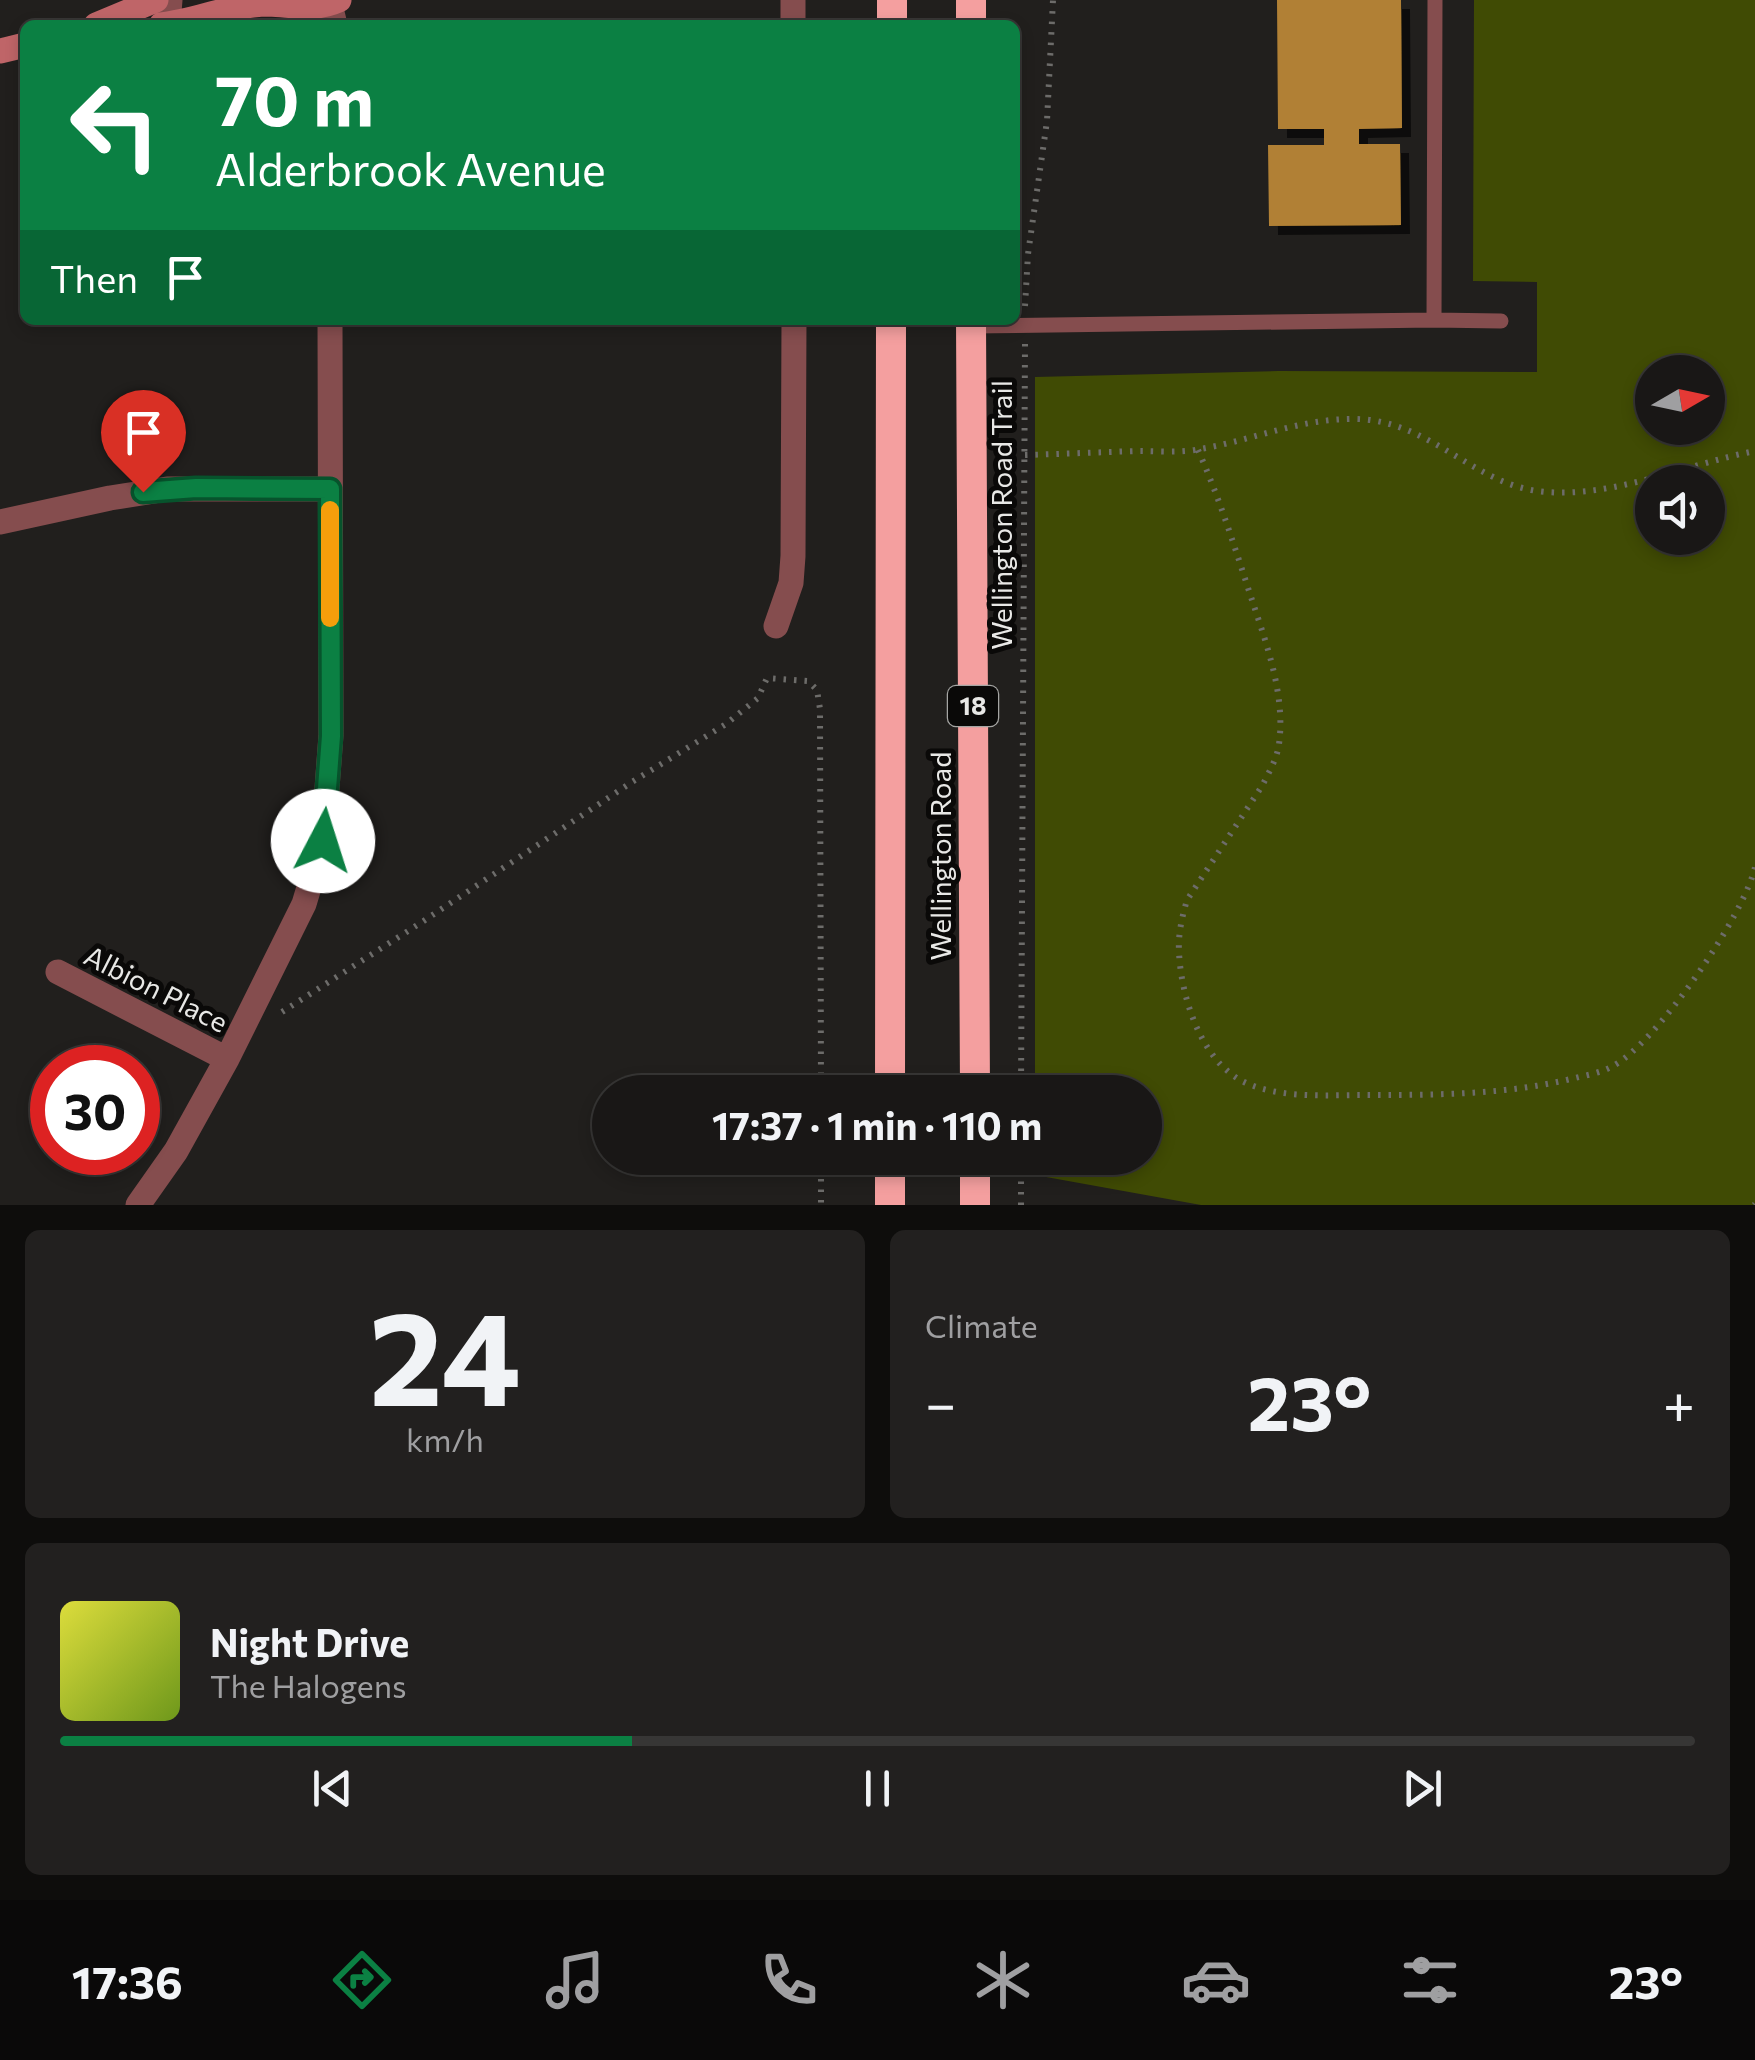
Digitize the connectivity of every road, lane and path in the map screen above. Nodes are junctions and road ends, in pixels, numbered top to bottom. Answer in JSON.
{"nodes":[{"id":1,"x":154,"y":0,"type":"edge"},
{"id":2,"x":1053,"y":0,"type":"edge"},
{"id":3,"x":1435,"y":0,"type":"edge"},
{"id":4,"x":325,"y":9,"type":"edge"},
{"id":5,"x":108,"y":20,"type":"edge"},
{"id":6,"x":190,"y":20,"type":"edge"},
{"id":7,"x":1434,"y":320,"type":"junction"},
{"id":8,"x":1501,"y":321,"type":"dead end"},
{"id":9,"x":330,"y":325,"type":"edge"},
{"id":10,"x":794,"y":325,"type":"edge"},
{"id":11,"x":892,"y":325,"type":"edge"},
{"id":12,"x":972,"y":325,"type":"edge"},
{"id":13,"x":1007,"y":325,"type":"edge"},
{"id":14,"x":1025,"y":326,"type":"junction"},
{"id":15,"x":1198,"y":450,"type":"junction"},
{"id":16,"x":1755,"y":451,"type":"edge"},
{"id":17,"x":1026,"y":454,"type":"junction"},
{"id":18,"x":330,"y":489,"type":"junction"},
{"id":19,"x":0,"y":522,"type":"edge"},
{"id":20,"x":776,"y":626,"type":"dead end"},
{"id":21,"x":1755,"y":867,"type":"edge"},
{"id":22,"x":58,"y":972,"type":"dead end"},
{"id":23,"x":282,"y":1012,"type":"dead end"},
{"id":24,"x":227,"y":1059,"type":"junction"},
{"id":25,"x":821,"y":1075,"type":"edge"},
{"id":26,"x":890,"y":1075,"type":"edge"},
{"id":27,"x":974,"y":1075,"type":"edge"},
{"id":28,"x":1022,"y":1075,"type":"edge"},
{"id":29,"x":821,"y":1175,"type":"edge"},
{"id":30,"x":890,"y":1175,"type":"edge"},
{"id":31,"x":975,"y":1175,"type":"edge"},
{"id":32,"x":1021,"y":1175,"type":"edge"},
{"id":33,"x":138,"y":1205,"type":"edge"},
{"id":34,"x":821,"y":1205,"type":"edge"},
{"id":35,"x":890,"y":1205,"type":"edge"},
{"id":36,"x":975,"y":1205,"type":"edge"},
{"id":37,"x":1021,"y":1205,"type":"edge"}],
"edges":[{"from":1,"to":5,"type":"street"},
{"from":2,"to":14,"type":"path","name":"Wellington Road Trail"},
{"from":3,"to":7,"type":"lane"},
{"from":4,"to":6,"type":"street"},
{"from":7,"to":8,"type":"lane"},
{"from":7,"to":14,"type":"lane"},
{"from":9,"to":18,"type":"street"},
{"from":10,"to":20,"type":"street"},
{"from":11,"to":26,"type":"highway","name":"Wellington Road"},
{"from":12,"to":27,"type":"highway","name":"Wellington Road","number":"18"},
{"from":13,"to":14,"type":"lane"},
{"from":14,"to":17,"type":"path","name":"Wellington Road Trail"},
{"from":15,"to":16,"type":"path"},
{"from":15,"to":17,"type":"path"},
{"from":15,"to":21,"type":"path"},
{"from":17,"to":28,"type":"path","name":"Wellington Road Trail"},
{"from":18,"to":19,"type":"street"},
{"from":18,"to":24,"type":"street"},
{"from":22,"to":24,"type":"street","name":"Albion Place"},
{"from":23,"to":25,"type":"path"},
{"from":24,"to":33,"type":"street"},
{"from":29,"to":34,"type":"path"},
{"from":30,"to":35,"type":"highway"},
{"from":31,"to":36,"type":"highway"},
{"from":32,"to":37,"type":"path"}]}
